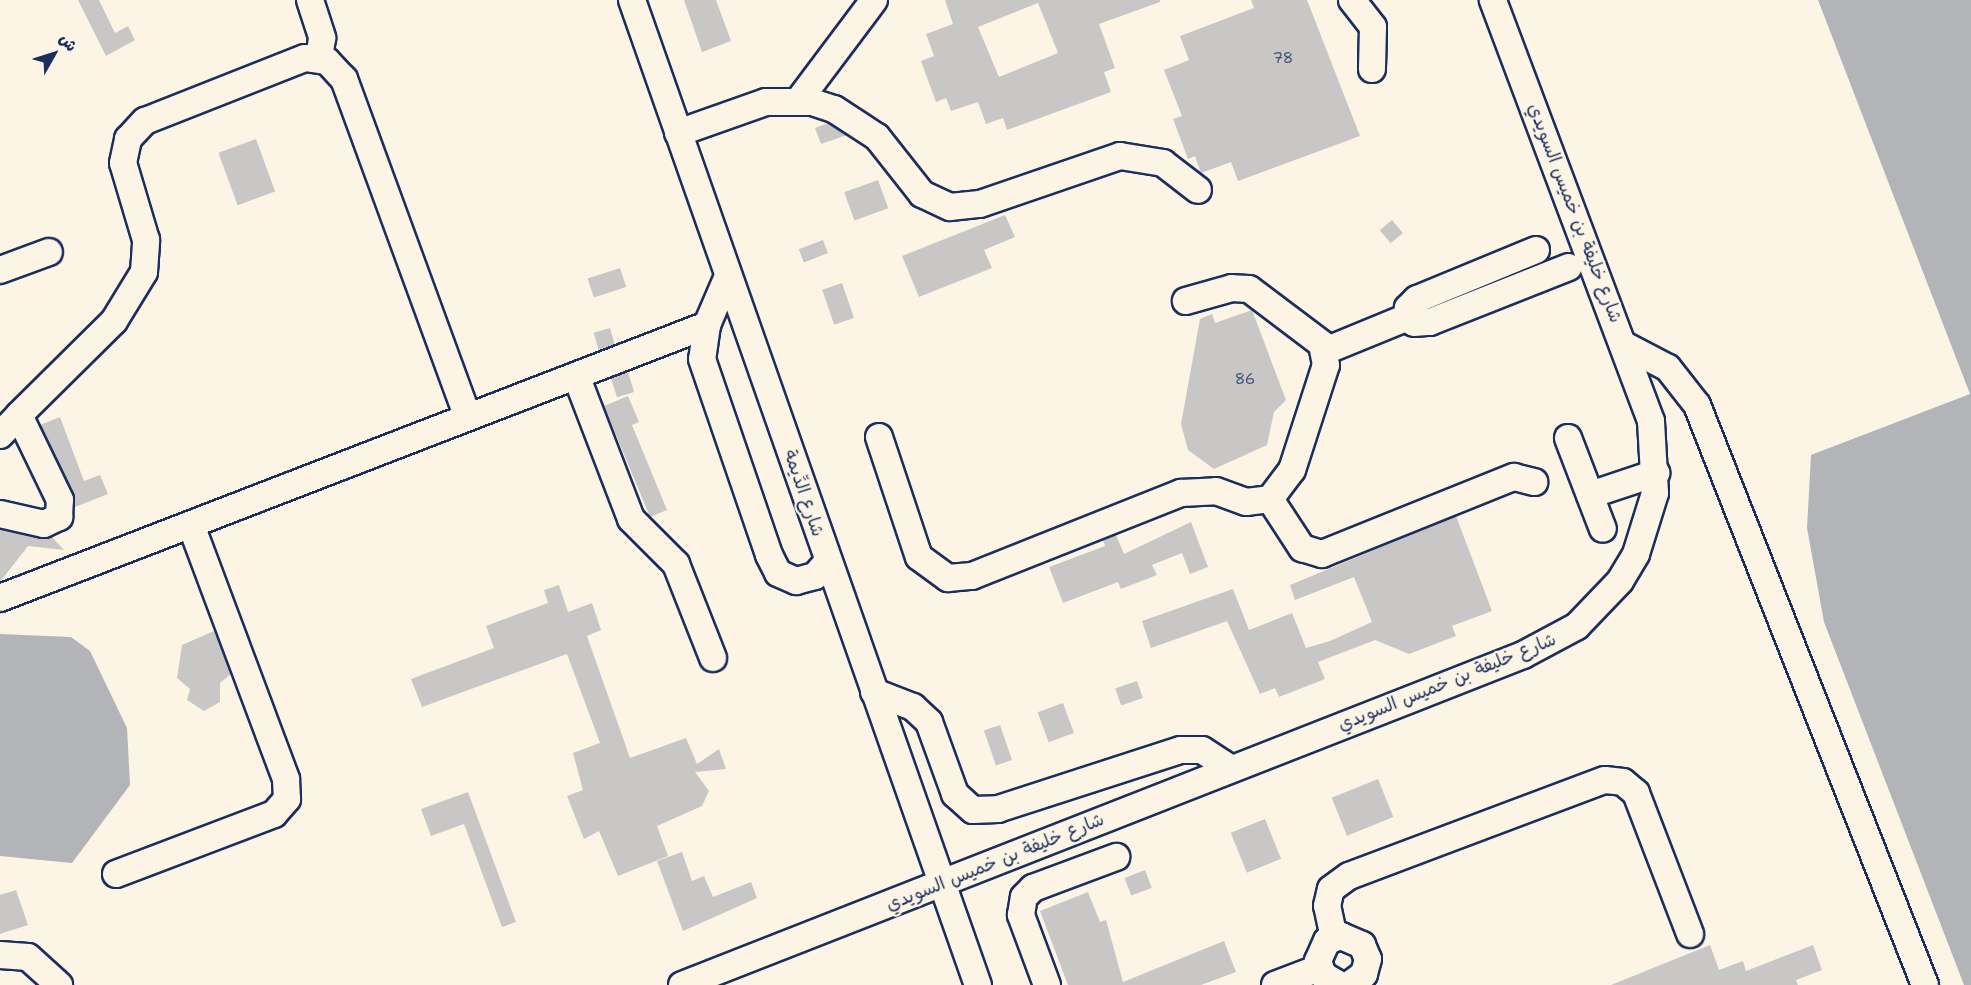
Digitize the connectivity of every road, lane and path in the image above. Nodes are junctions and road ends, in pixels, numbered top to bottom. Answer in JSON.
{"nodes":[{"id":1,"x":310,"y":0,"type":"edge"},
{"id":2,"x":874,"y":0,"type":"edge"},
{"id":3,"x":1352,"y":0,"type":"edge"},
{"id":4,"x":1493,"y":0,"type":"edge"},
{"id":5,"x":634,"y":1,"type":"edge"},
{"id":6,"x":319,"y":59,"type":"junction"},
{"id":7,"x":1372,"y":69,"type":"dead end"},
{"id":8,"x":799,"y":100,"type":"junction"},
{"id":9,"x":678,"y":133,"type":"junction"},
{"id":10,"x":1198,"y":190,"type":"dead end"},
{"id":11,"x":1536,"y":250,"type":"dead end"},
{"id":12,"x":49,"y":252,"type":"dead end"},
{"id":13,"x":1569,"y":267,"type":"dead end"},
{"id":14,"x":0,"y":270,"type":"edge"},
{"id":15,"x":728,"y":276,"type":"junction"},
{"id":16,"x":1186,"y":301,"type":"dead end"},
{"id":17,"x":1408,"y":317,"type":"junction"},
{"id":18,"x":707,"y":325,"type":"junction"},
{"id":19,"x":1626,"y":346,"type":"junction"},
{"id":20,"x":1325,"y":351,"type":"junction"},
{"id":21,"x":578,"y":378,"type":"junction"},
{"id":22,"x":19,"y":415,"type":"junction"},
{"id":23,"x":468,"y":417,"type":"junction"},
{"id":24,"x":0,"y":435,"type":"edge"},
{"id":25,"x":879,"y":437,"type":"dead end"},
{"id":26,"x":1568,"y":438,"type":"dead end"},
{"id":27,"x":1656,"y":472,"type":"junction"},
{"id":28,"x":1534,"y":482,"type":"dead end"},
{"id":29,"x":1590,"y":495,"type":"junction"},
{"id":30,"x":1270,"y":499,"type":"junction"},
{"id":31,"x":0,"y":514,"type":"edge"},
{"id":32,"x":191,"y":525,"type":"junction"},
{"id":33,"x":1604,"y":529,"type":"dead end"},
{"id":34,"x":828,"y":561,"type":"junction"},
{"id":35,"x":0,"y":598,"type":"edge"},
{"id":36,"x":713,"y":658,"type":"dead end"},
{"id":37,"x":874,"y":692,"type":"junction"},
{"id":38,"x":1230,"y":768,"type":"junction"},
{"id":39,"x":1116,"y":857,"type":"dead end"},
{"id":40,"x":116,"y":874,"type":"dead end"},
{"id":41,"x":941,"y":883,"type":"junction"},
{"id":42,"x":1690,"y":934,"type":"dead end"},
{"id":43,"x":1334,"y":938,"type":"junction"},
{"id":44,"x":0,"y":956,"type":"edge"},
{"id":45,"x":1319,"y":968,"type":"junction"},
{"id":46,"x":59,"y":985,"type":"edge"},
{"id":47,"x":682,"y":985,"type":"edge"},
{"id":48,"x":978,"y":985,"type":"edge"},
{"id":49,"x":1047,"y":985,"type":"edge"},
{"id":50,"x":1275,"y":985,"type":"edge"},
{"id":51,"x":1349,"y":985,"type":"edge"},
{"id":52,"x":1925,"y":985,"type":"edge"}],
"edges":[{"from":1,"to":6,"type":"street"},
{"from":2,"to":8,"type":"street"},
{"from":3,"to":7,"type":"street"},
{"from":4,"to":19,"type":"street","name":"شارع خليفة بن خميس السويدي"},
{"from":5,"to":9,"type":"street","name":"شارع الدِّيمة"},
{"from":6,"to":22,"type":"street"},
{"from":6,"to":23,"type":"street"},
{"from":8,"to":9,"type":"street"},
{"from":8,"to":10,"type":"street"},
{"from":9,"to":15,"type":"street","name":"شارع الدِّيمة"},
{"from":11,"to":17,"type":"street"},
{"from":12,"to":14,"type":"street"},
{"from":13,"to":17,"type":"street"},
{"from":15,"to":18,"type":"street"},
{"from":15,"to":34,"type":"street","name":"شارع الدِّيمة"},
{"from":16,"to":20,"type":"street"},
{"from":17,"to":20,"type":"street"},
{"from":18,"to":21,"type":"street"},
{"from":18,"to":34,"type":"street"},
{"from":19,"to":27,"type":"street","name":"شارع خليفة بن خميس السويدي"},
{"from":19,"to":52,"type":"street"},
{"from":20,"to":30,"type":"street"},
{"from":21,"to":23,"type":"street"},
{"from":21,"to":36,"type":"street"},
{"from":22,"to":24,"type":"street"},
{"from":22,"to":31,"type":"street"},
{"from":23,"to":32,"type":"street"},
{"from":25,"to":30,"type":"street"},
{"from":26,"to":29,"type":"street"},
{"from":27,"to":29,"type":"street"},
{"from":27,"to":38,"type":"street","name":"شارع خليفة بن خميس السويدي"},
{"from":28,"to":30,"type":"street"},
{"from":29,"to":33,"type":"street"},
{"from":32,"to":35,"type":"street"},
{"from":32,"to":40,"type":"street"},
{"from":34,"to":37,"type":"street","name":"شارع الدِّيمة"},
{"from":37,"to":38,"type":"street"},
{"from":37,"to":41,"type":"street","name":"شارع الدِّيمة"},
{"from":38,"to":41,"type":"street","name":"شارع خليفة بن خميس السويدي"},
{"from":39,"to":49,"type":"street"},
{"from":41,"to":47,"type":"street","name":"شارع خليفة بن خميس السويدي"},
{"from":41,"to":48,"type":"street","name":"شارع الدِّيمة"},
{"from":42,"to":43,"type":"street"},
{"from":43,"to":45,"type":"street"},
{"from":43,"to":51,"type":"street"},
{"from":44,"to":46,"type":"street"},
{"from":45,"to":50,"type":"street"},
{"from":45,"to":51,"type":"street"}]}
